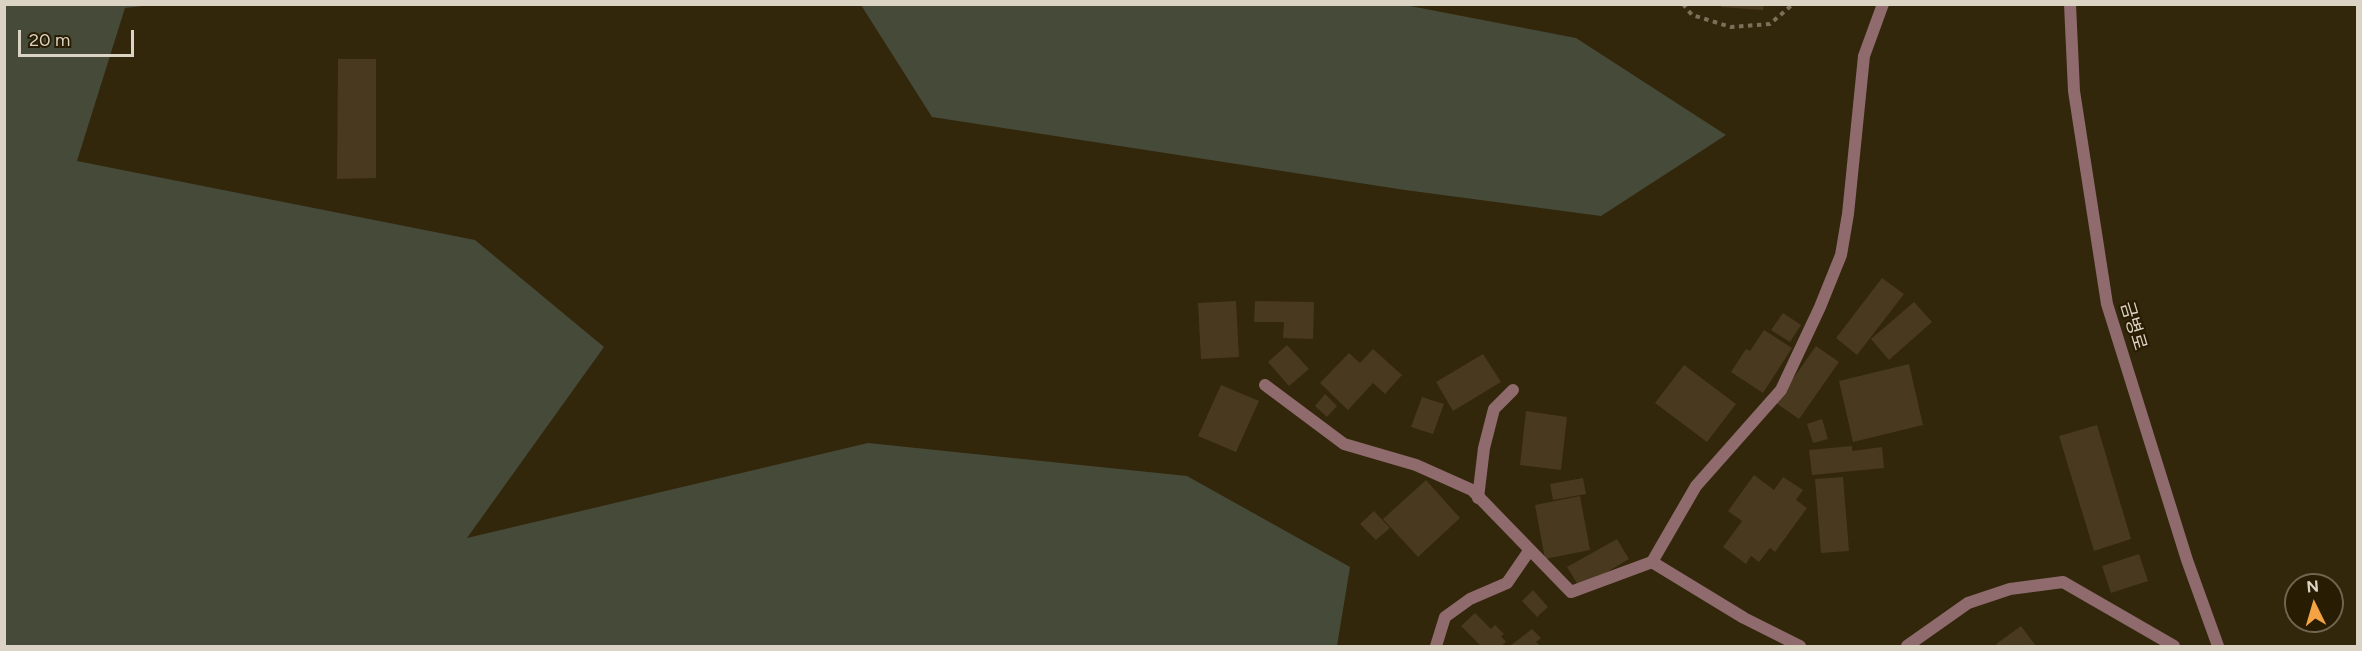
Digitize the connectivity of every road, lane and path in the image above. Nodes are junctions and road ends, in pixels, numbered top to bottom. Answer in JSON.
{"nodes":[{"id":1,"x":1683,"y":4,"type":"edge"},
{"id":2,"x":1793,"y":4,"type":"edge"},
{"id":3,"x":1883,"y":4,"type":"edge"},
{"id":4,"x":2070,"y":4,"type":"edge"},
{"id":5,"x":1265,"y":385,"type":"dead end"},
{"id":6,"x":1513,"y":390,"type":"dead end"},
{"id":7,"x":1478,"y":498,"type":"junction"},
{"id":8,"x":1529,"y":551,"type":"junction"},
{"id":9,"x":1652,"y":562,"type":"junction"},
{"id":10,"x":1436,"y":646,"type":"edge"},
{"id":11,"x":1800,"y":646,"type":"edge"},
{"id":12,"x":1907,"y":646,"type":"edge"},
{"id":13,"x":2174,"y":646,"type":"edge"},
{"id":14,"x":2218,"y":646,"type":"edge"}],
"edges":[{"from":1,"to":2,"type":"path"},
{"from":3,"to":9,"type":"street"},
{"from":4,"to":14,"type":"street","name":"금병로"},
{"from":5,"to":7,"type":"street"},
{"from":6,"to":7,"type":"street"},
{"from":7,"to":8,"type":"street"},
{"from":8,"to":9,"type":"street"},
{"from":8,"to":10,"type":"street"},
{"from":9,"to":11,"type":"street"},
{"from":12,"to":13,"type":"street"}]}
